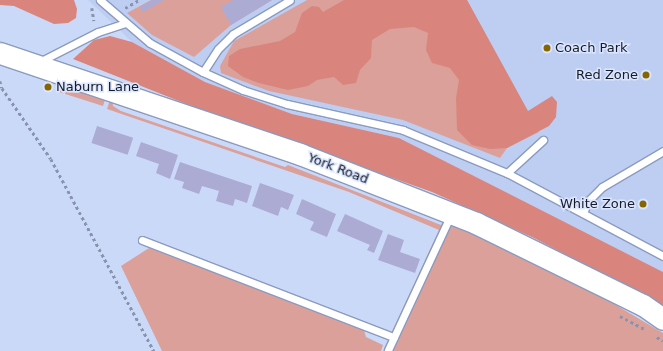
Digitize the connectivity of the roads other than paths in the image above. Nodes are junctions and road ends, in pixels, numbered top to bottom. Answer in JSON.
{"nodes":[{"id":1,"x":100,"y":0,"type":"edge"},
{"id":2,"x":290,"y":0,"type":"edge"},
{"id":3,"x":126,"y":23,"type":"junction"},
{"id":4,"x":0,"y":52,"type":"edge"},
{"id":5,"x":34,"y":65,"type":"junction"},
{"id":6,"x":203,"y":72,"type":"junction"},
{"id":7,"x":543,"y":140,"type":"dead end"},
{"id":8,"x":663,"y":151,"type":"edge"},
{"id":9,"x":507,"y":173,"type":"junction"},
{"id":10,"x":451,"y":213,"type":"junction"},
{"id":11,"x":583,"y":213,"type":"junction"},
{"id":12,"x":142,"y":240,"type":"dead end"},
{"id":13,"x":663,"y":256,"type":"edge"},
{"id":14,"x":663,"y":319,"type":"edge"},
{"id":15,"x":394,"y":337,"type":"junction"},
{"id":16,"x":388,"y":350,"type":"edge"}],
"edges":[{"from":1,"to":3,"type":"lane"},
{"from":2,"to":6,"type":"lane"},
{"from":3,"to":5,"type":"lane"},
{"from":3,"to":6,"type":"lane"},
{"from":4,"to":5,"type":"main road","name":"York Road"},
{"from":5,"to":10,"type":"main road","name":"York Road"},
{"from":6,"to":9,"type":"lane"},
{"from":7,"to":9,"type":"lane"},
{"from":8,"to":11,"type":"lane"},
{"from":9,"to":11,"type":"lane"},
{"from":10,"to":14,"type":"main road","name":"York Road"},
{"from":10,"to":15,"type":"lane"},
{"from":11,"to":13,"type":"lane"},
{"from":12,"to":15,"type":"lane"},
{"from":15,"to":16,"type":"lane"}]}
